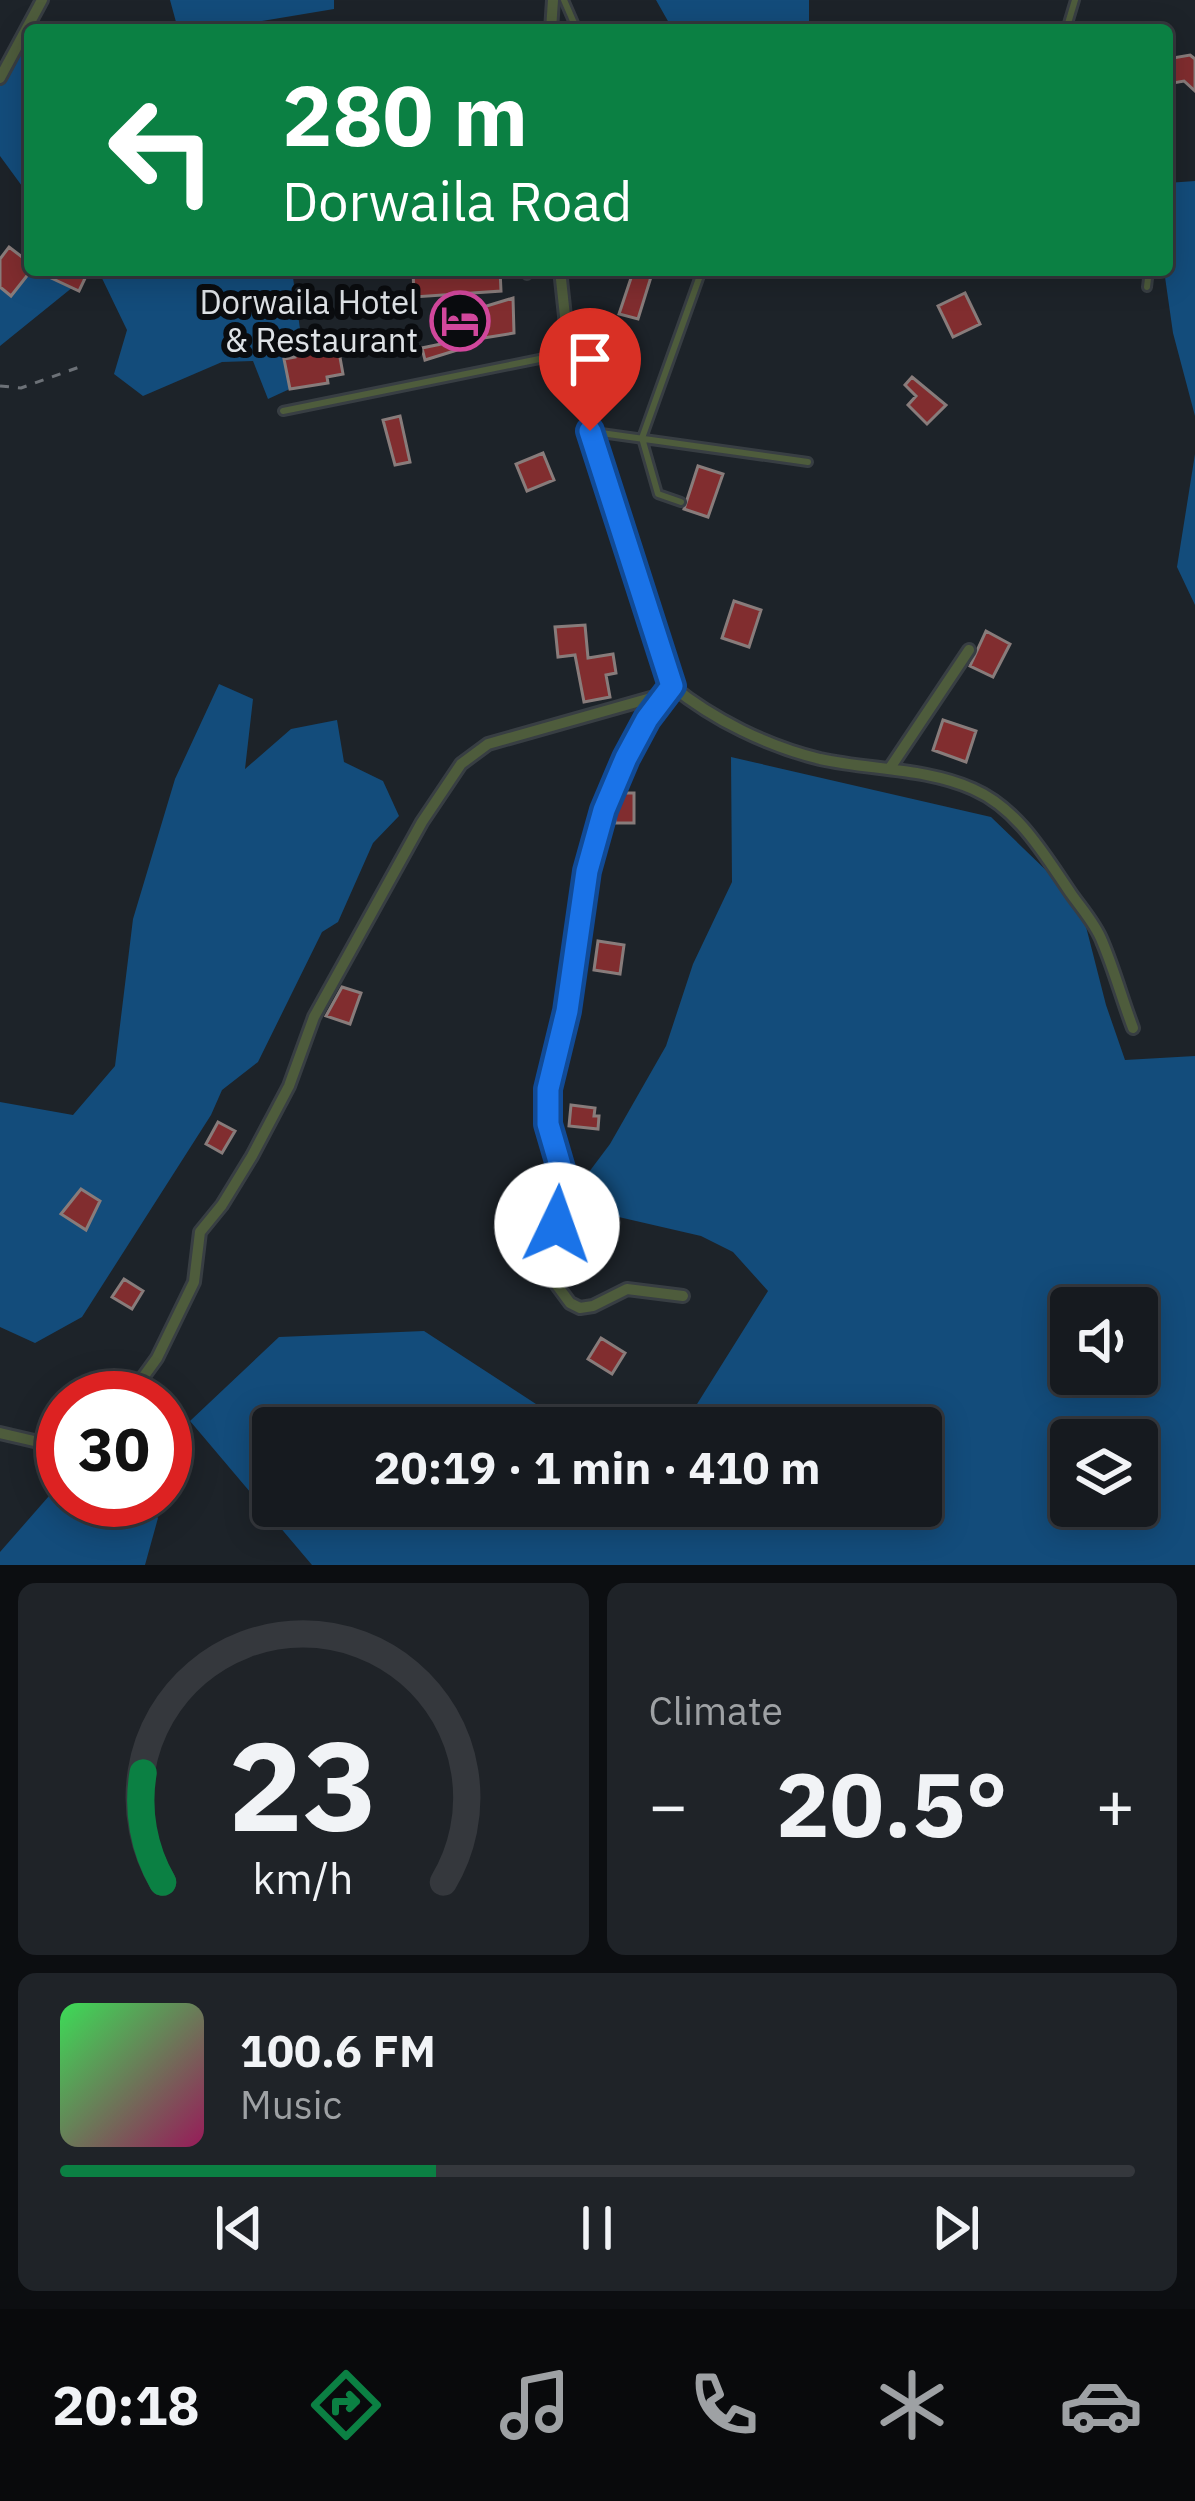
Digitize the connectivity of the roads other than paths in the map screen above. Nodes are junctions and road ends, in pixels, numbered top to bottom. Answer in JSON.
{"nodes":[{"id":1,"x":24,"y":33,"type":"edge"},
{"id":2,"x":0,"y":78,"type":"edge"},
{"id":3,"x":561,"y":276,"type":"edge"},
{"id":4,"x":700,"y":276,"type":"edge"},
{"id":5,"x":1149,"y":276,"type":"edge"},
{"id":6,"x":1148,"y":287,"type":"dead end"},
{"id":7,"x":569,"y":353,"type":"junction"},
{"id":8,"x":284,"y":411,"type":"dead end"},
{"id":9,"x":590,"y":431,"type":"junction"},
{"id":10,"x":642,"y":439,"type":"junction"},
{"id":11,"x":808,"y":462,"type":"dead end"},
{"id":12,"x":681,"y":502,"type":"dead end"},
{"id":13,"x":969,"y":650,"type":"dead end"},
{"id":14,"x":669,"y":690,"type":"junction"},
{"id":15,"x":890,"y":768,"type":"junction"},
{"id":16,"x":1133,"y":1028,"type":"dead end"},
{"id":17,"x":683,"y":1296,"type":"dead end"},
{"id":18,"x":148,"y":1371,"type":"edge"},
{"id":19,"x":0,"y":1433,"type":"edge"},
{"id":20,"x":36,"y":1441,"type":"edge"}],
"edges":[{"from":1,"to":2,"type":"street"},
{"from":3,"to":7,"type":"street"},
{"from":4,"to":10,"type":"lane"},
{"from":5,"to":6,"type":"lane"},
{"from":7,"to":8,"type":"lane"},
{"from":7,"to":9,"type":"street"},
{"from":9,"to":10,"type":"lane"},
{"from":9,"to":14,"type":"street"},
{"from":10,"to":11,"type":"lane"},
{"from":10,"to":12,"type":"lane"},
{"from":13,"to":15,"type":"street"},
{"from":14,"to":15,"type":"street"},
{"from":14,"to":17,"type":"street"},
{"from":14,"to":18,"type":"street"},
{"from":15,"to":16,"type":"street"},
{"from":19,"to":20,"type":"street"}]}
